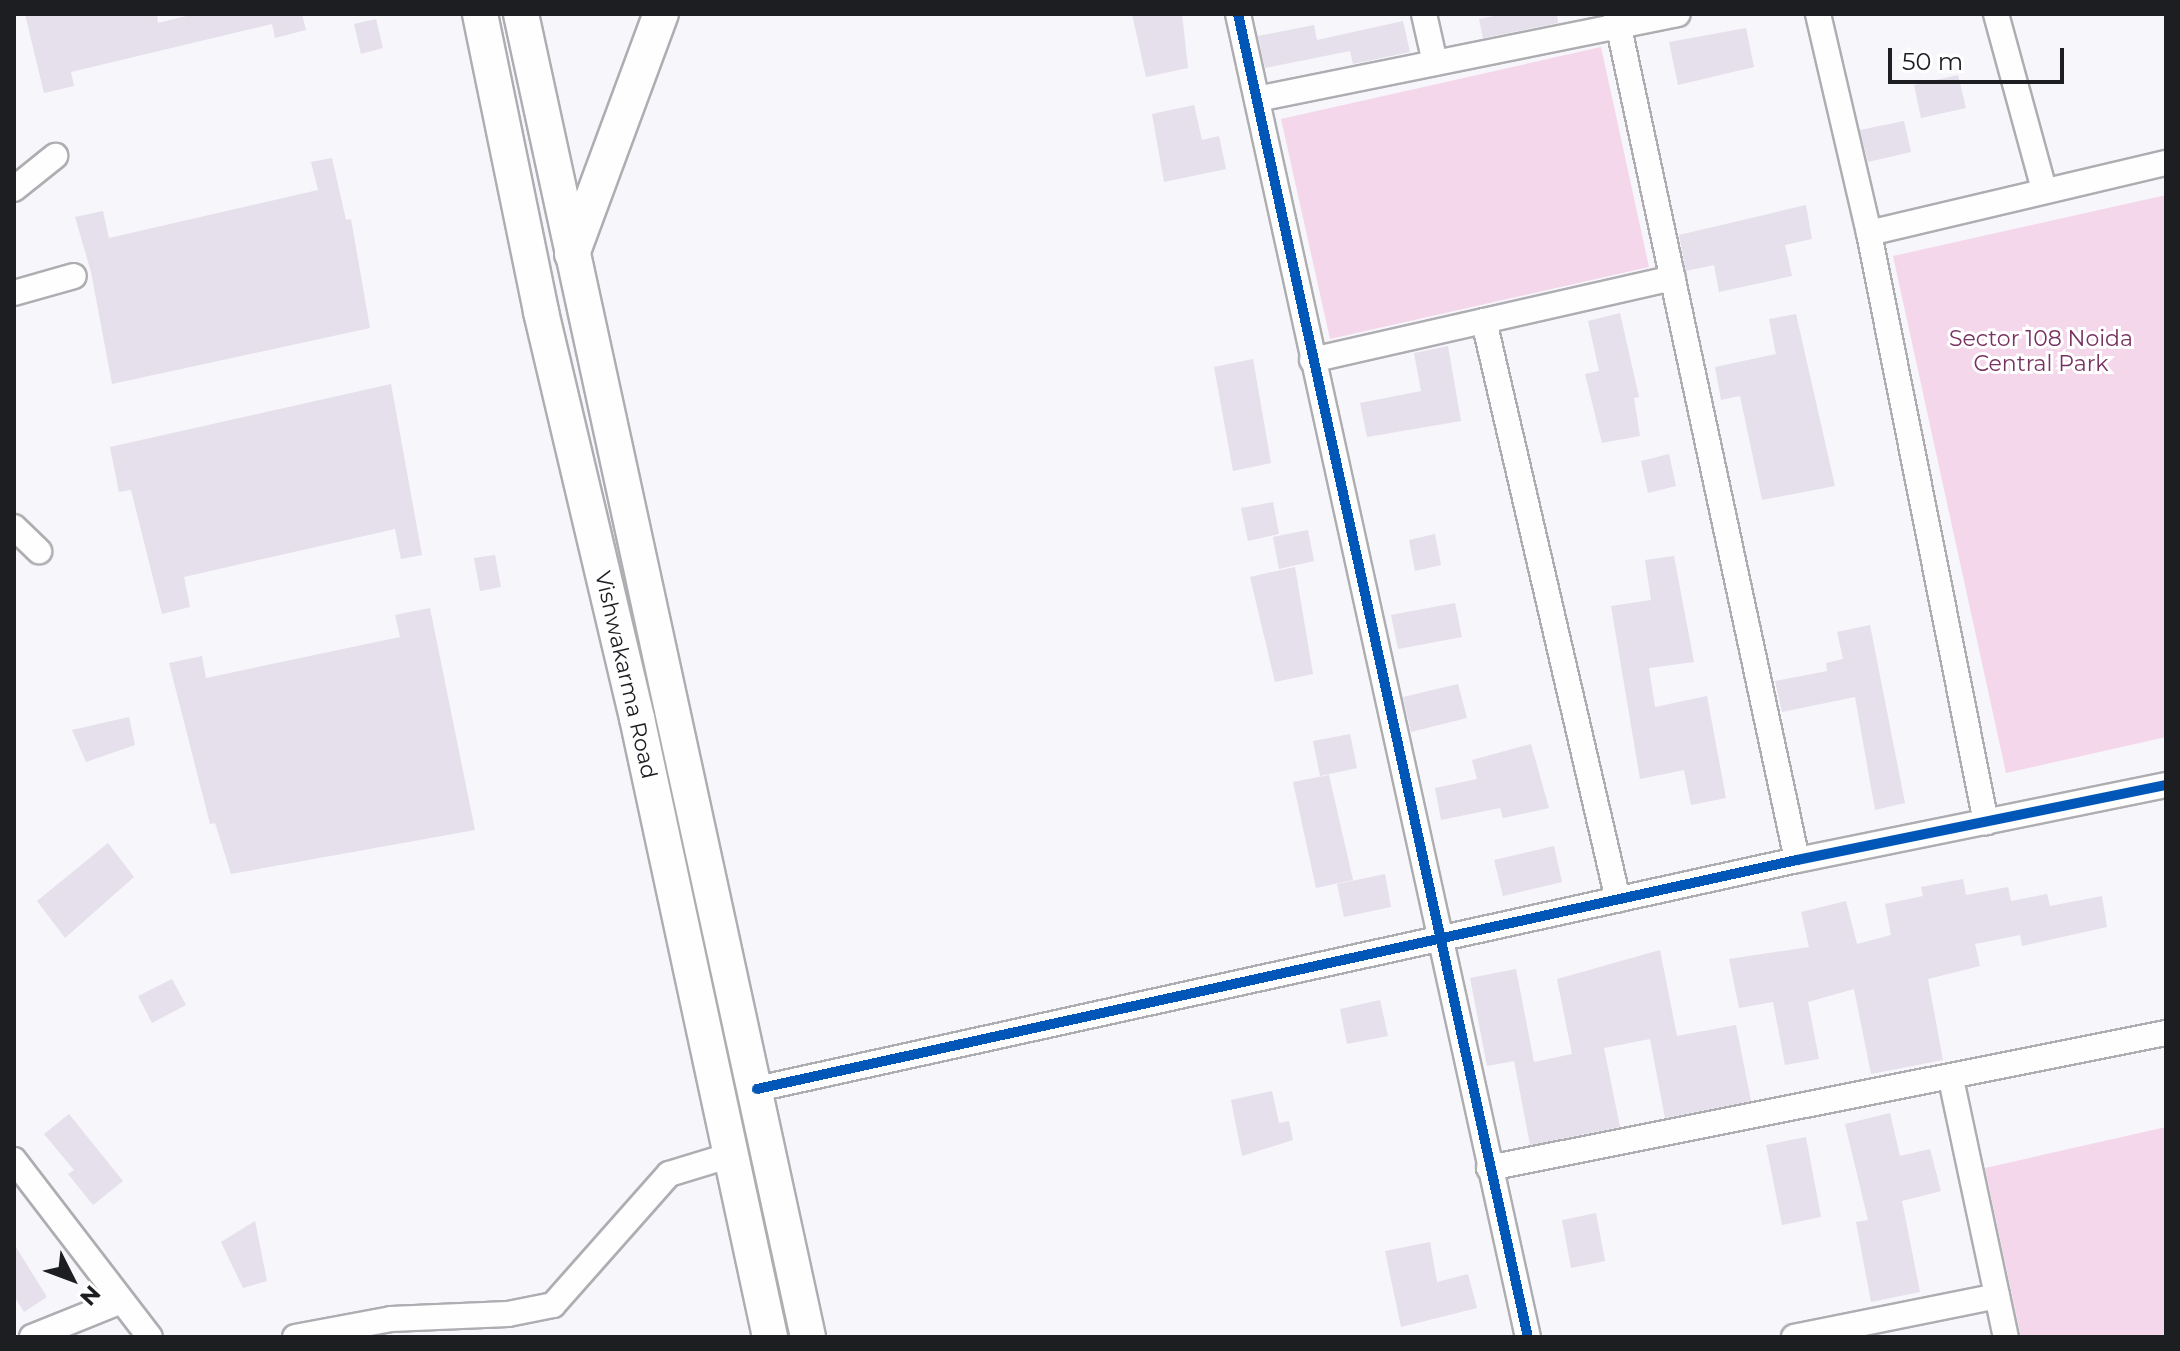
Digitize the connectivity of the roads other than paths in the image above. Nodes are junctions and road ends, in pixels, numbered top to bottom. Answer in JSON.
{"nodes":[{"id":1,"x":480,"y":14,"type":"edge"},
{"id":2,"x":521,"y":14,"type":"edge"},
{"id":3,"x":661,"y":14,"type":"edge"},
{"id":4,"x":1238,"y":14,"type":"edge"},
{"id":5,"x":1424,"y":14,"type":"edge"},
{"id":6,"x":1677,"y":14,"type":"edge"},
{"id":7,"x":1818,"y":14,"type":"edge"},
{"id":8,"x":1996,"y":14,"type":"edge"},
{"id":9,"x":1618,"y":20,"type":"edge"},
{"id":10,"x":1435,"y":63,"type":"junction"},
{"id":11,"x":1257,"y":99,"type":"junction"},
{"id":12,"x":55,"y":156,"type":"dead end"},
{"id":13,"x":2166,"y":163,"type":"edge"},
{"id":14,"x":14,"y":189,"type":"edge"},
{"id":15,"x":2044,"y":190,"type":"junction"},
{"id":16,"x":1869,"y":233,"type":"junction"},
{"id":17,"x":571,"y":257,"type":"junction"},
{"id":18,"x":74,"y":276,"type":"dead end"},
{"id":19,"x":1673,"y":278,"type":"junction"},
{"id":20,"x":14,"y":293,"type":"edge"},
{"id":21,"x":1484,"y":321,"type":"junction"},
{"id":22,"x":1312,"y":360,"type":"junction"},
{"id":23,"x":14,"y":527,"type":"edge"},
{"id":24,"x":39,"y":551,"type":"dead end"},
{"id":25,"x":2166,"y":785,"type":"edge"},
{"id":26,"x":1986,"y":823,"type":"junction"},
{"id":27,"x":1797,"y":860,"type":"junction"},
{"id":28,"x":711,"y":889,"type":"junction"},
{"id":29,"x":675,"y":894,"type":"junction"},
{"id":30,"x":1618,"y":900,"type":"junction"},
{"id":31,"x":1439,"y":940,"type":"junction"},
{"id":32,"x":2166,"y":1033,"type":"edge"},
{"id":33,"x":1951,"y":1079,"type":"junction"},
{"id":34,"x":757,"y":1089,"type":"junction"},
{"id":35,"x":731,"y":1155,"type":"junction"},
{"id":36,"x":14,"y":1160,"type":"edge"},
{"id":37,"x":1489,"y":1168,"type":"junction"},
{"id":38,"x":1997,"y":1296,"type":"junction"},
{"id":39,"x":119,"y":1302,"type":"junction"},
{"id":40,"x":32,"y":1337,"type":"edge"},
{"id":41,"x":150,"y":1337,"type":"edge"},
{"id":42,"x":295,"y":1337,"type":"edge"},
{"id":43,"x":770,"y":1337,"type":"edge"},
{"id":44,"x":808,"y":1337,"type":"edge"},
{"id":45,"x":1528,"y":1337,"type":"edge"},
{"id":46,"x":1794,"y":1337,"type":"edge"},
{"id":47,"x":2006,"y":1337,"type":"edge"}],
"edges":[{"from":1,"to":29,"type":"main road","name":"Vishwakarma Road"},
{"from":2,"to":17,"type":"main road","name":"Vishwakarma Road"},
{"from":3,"to":17,"type":"main road"},
{"from":4,"to":11,"type":"street"},
{"from":5,"to":10,"type":"street"},
{"from":6,"to":9,"type":"street"},
{"from":7,"to":16,"type":"street"},
{"from":8,"to":15,"type":"street"},
{"from":9,"to":10,"type":"street"},
{"from":9,"to":19,"type":"street"},
{"from":10,"to":11,"type":"street"},
{"from":11,"to":22,"type":"street"},
{"from":12,"to":14,"type":"street"},
{"from":13,"to":15,"type":"street"},
{"from":15,"to":16,"type":"street"},
{"from":16,"to":26,"type":"street"},
{"from":17,"to":28,"type":"main road","name":"Vishwakarma Road"},
{"from":18,"to":20,"type":"street"},
{"from":19,"to":21,"type":"street"},
{"from":19,"to":27,"type":"street"},
{"from":21,"to":22,"type":"street"},
{"from":21,"to":30,"type":"street"},
{"from":22,"to":31,"type":"street"},
{"from":23,"to":24,"type":"street"},
{"from":25,"to":26,"type":"street"},
{"from":26,"to":27,"type":"street"},
{"from":27,"to":30,"type":"street"},
{"from":28,"to":29,"type":"main road"},
{"from":28,"to":34,"type":"main road","name":"Vishwakarma Road"},
{"from":29,"to":35,"type":"main road","name":"Vishwakarma Road"},
{"from":30,"to":31,"type":"street"},
{"from":31,"to":34,"type":"street"},
{"from":31,"to":37,"type":"street"},
{"from":32,"to":33,"type":"street"},
{"from":33,"to":37,"type":"street"},
{"from":33,"to":38,"type":"street"},
{"from":34,"to":44,"type":"main road","name":"Vishwakarma Road"},
{"from":35,"to":42,"type":"street"},
{"from":35,"to":43,"type":"main road","name":"Vishwakarma Road"},
{"from":36,"to":39,"type":"street"},
{"from":37,"to":45,"type":"street"},
{"from":38,"to":46,"type":"street"},
{"from":38,"to":47,"type":"street"},
{"from":39,"to":40,"type":"street"},
{"from":39,"to":41,"type":"street"}]}
